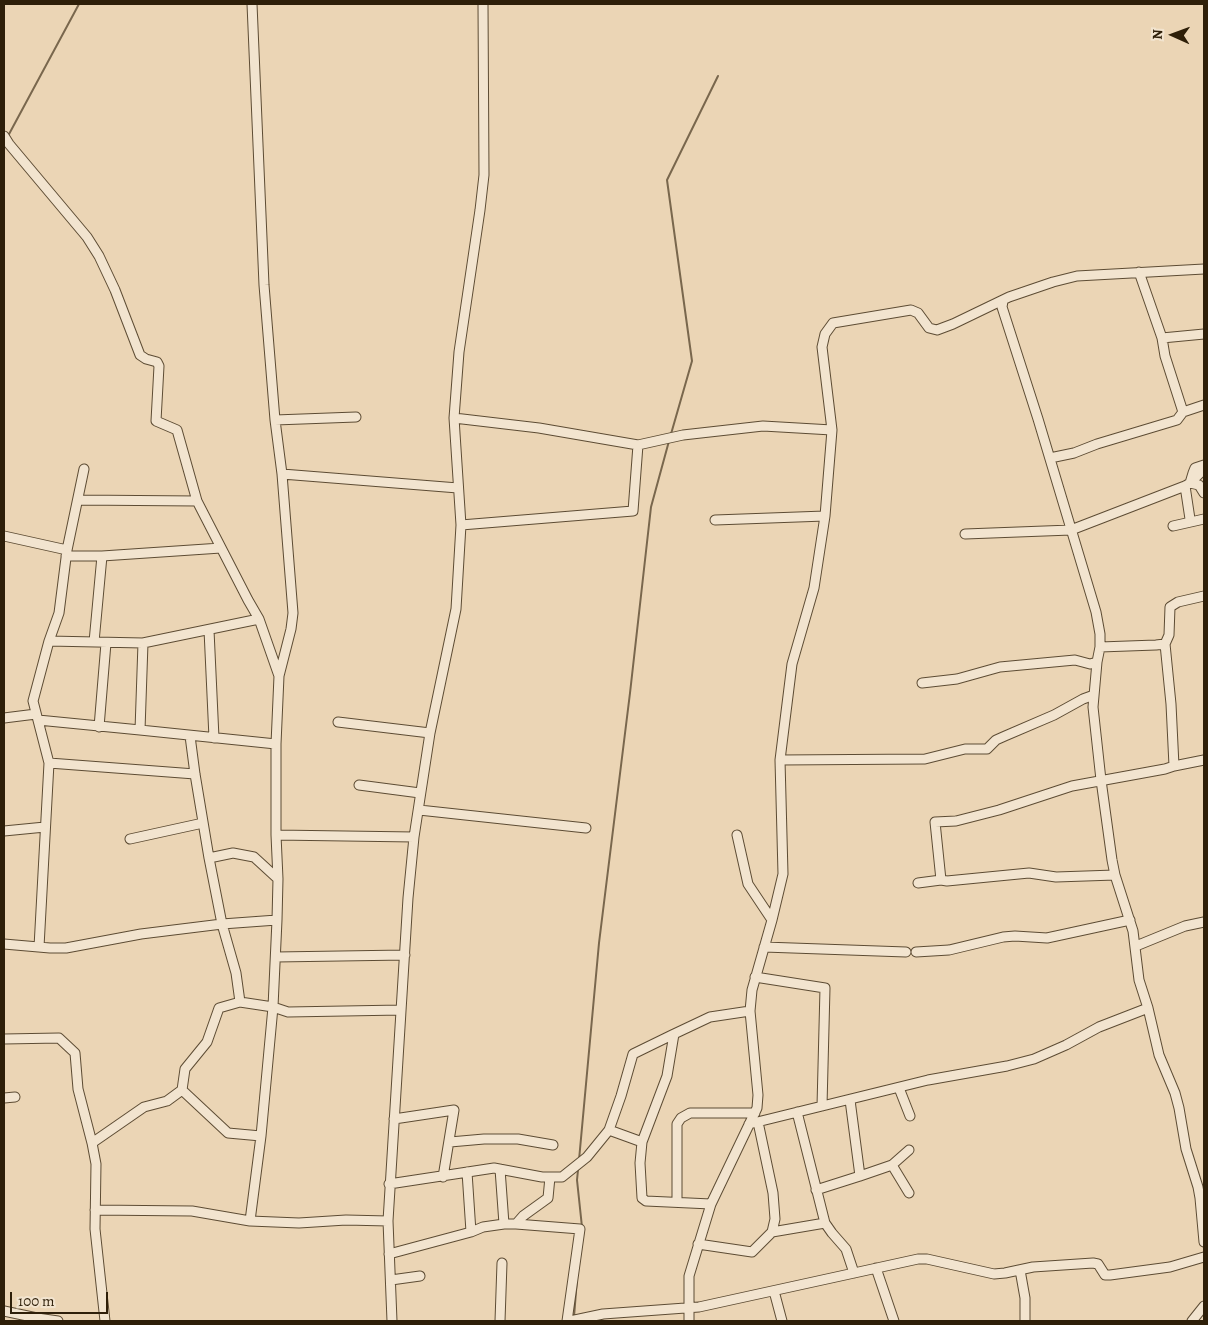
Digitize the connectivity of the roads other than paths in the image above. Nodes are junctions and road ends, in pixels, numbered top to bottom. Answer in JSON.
{"nodes":[{"id":1,"x":252,"y":4,"type":"edge"},
{"id":2,"x":483,"y":4,"type":"edge"},
{"id":3,"x":4,"y":136,"type":"edge"},
{"id":4,"x":1204,"y":269,"type":"edge"},
{"id":5,"x":1139,"y":272,"type":"junction"},
{"id":6,"x":1002,"y":301,"type":"junction"},
{"id":7,"x":1204,"y":334,"type":"edge"},
{"id":8,"x":1162,"y":338,"type":"junction"},
{"id":9,"x":1204,"y":405,"type":"edge"},
{"id":10,"x":1183,"y":412,"type":"junction"},
{"id":11,"x":356,"y":417,"type":"dead end"},
{"id":12,"x":454,"y":418,"type":"junction"},
{"id":13,"x":276,"y":420,"type":"junction"},
{"id":14,"x":832,"y":430,"type":"junction"},
{"id":15,"x":638,"y":445,"type":"junction"},
{"id":16,"x":1050,"y":458,"type":"junction"},
{"id":17,"x":1204,"y":465,"type":"edge"},
{"id":18,"x":84,"y":468,"type":"dead end"},
{"id":19,"x":1204,"y":469,"type":"edge"},
{"id":20,"x":282,"y":474,"type":"junction"},
{"id":21,"x":1188,"y":485,"type":"junction"},
{"id":22,"x":458,"y":488,"type":"junction"},
{"id":23,"x":1204,"y":493,"type":"edge"},
{"id":24,"x":78,"y":500,"type":"junction"},
{"id":25,"x":197,"y":501,"type":"junction"},
{"id":26,"x":825,"y":516,"type":"junction"},
{"id":27,"x":1190,"y":519,"type":"dead end"},
{"id":28,"x":1204,"y":519,"type":"edge"},
{"id":29,"x":715,"y":520,"type":"dead end"},
{"id":30,"x":461,"y":525,"type":"junction"},
{"id":31,"x":1173,"y":526,"type":"dead end"},
{"id":32,"x":1071,"y":530,"type":"junction"},
{"id":33,"x":965,"y":534,"type":"dead end"},
{"id":34,"x":4,"y":536,"type":"edge"},
{"id":35,"x":221,"y":548,"type":"junction"},
{"id":36,"x":67,"y":553,"type":"junction"},
{"id":37,"x":102,"y":556,"type":"junction"},
{"id":38,"x":1204,"y":596,"type":"edge"},
{"id":39,"x":259,"y":619,"type":"junction"},
{"id":40,"x":209,"y":630,"type":"junction"},
{"id":41,"x":48,"y":642,"type":"junction"},
{"id":42,"x":94,"y":642,"type":"junction"},
{"id":43,"x":106,"y":643,"type":"junction"},
{"id":44,"x":143,"y":643,"type":"junction"},
{"id":45,"x":1164,"y":644,"type":"junction"},
{"id":46,"x":1100,"y":647,"type":"junction"},
{"id":47,"x":1097,"y":662,"type":"junction"},
{"id":48,"x":279,"y":676,"type":"junction"},
{"id":49,"x":922,"y":683,"type":"dead end"},
{"id":50,"x":1094,"y":694,"type":"junction"},
{"id":51,"x":37,"y":717,"type":"junction"},
{"id":52,"x":4,"y":718,"type":"edge"},
{"id":53,"x":338,"y":722,"type":"dead end"},
{"id":54,"x":99,"y":727,"type":"junction"},
{"id":55,"x":140,"y":730,"type":"junction"},
{"id":56,"x":430,"y":733,"type":"junction"},
{"id":57,"x":190,"y":736,"type":"junction"},
{"id":58,"x":214,"y":738,"type":"junction"},
{"id":59,"x":276,"y":744,"type":"junction"},
{"id":60,"x":780,"y":760,"type":"junction"},
{"id":61,"x":1204,"y":760,"type":"edge"},
{"id":62,"x":49,"y":763,"type":"junction"},
{"id":63,"x":1174,"y":766,"type":"junction"},
{"id":64,"x":195,"y":774,"type":"junction"},
{"id":65,"x":1101,"y":780,"type":"junction"},
{"id":66,"x":359,"y":785,"type":"dead end"},
{"id":67,"x":420,"y":793,"type":"junction"},
{"id":68,"x":419,"y":810,"type":"junction"},
{"id":69,"x":203,"y":823,"type":"junction"},
{"id":70,"x":45,"y":827,"type":"junction"},
{"id":71,"x":586,"y":828,"type":"dead end"},
{"id":72,"x":4,"y":831,"type":"edge"},
{"id":73,"x":737,"y":835,"type":"dead end"},
{"id":74,"x":276,"y":836,"type":"junction"},
{"id":75,"x":414,"y":837,"type":"junction"},
{"id":76,"x":130,"y":839,"type":"dead end"},
{"id":77,"x":209,"y":858,"type":"junction"},
{"id":78,"x":1115,"y":875,"type":"junction"},
{"id":79,"x":278,"y":879,"type":"junction"},
{"id":80,"x":941,"y":880,"type":"junction"},
{"id":81,"x":918,"y":882,"type":"dead end"},
{"id":82,"x":278,"y":920,"type":"junction"},
{"id":83,"x":772,"y":920,"type":"junction"},
{"id":84,"x":1130,"y":920,"type":"junction"},
{"id":85,"x":1204,"y":922,"type":"edge"},
{"id":86,"x":222,"y":924,"type":"junction"},
{"id":87,"x":4,"y":944,"type":"edge"},
{"id":88,"x":1136,"y":946,"type":"junction"},
{"id":89,"x":764,"y":947,"type":"junction"},
{"id":90,"x":39,"y":948,"type":"junction"},
{"id":91,"x":906,"y":952,"type":"dead end"},
{"id":92,"x":916,"y":952,"type":"dead end"},
{"id":93,"x":405,"y":955,"type":"junction"},
{"id":94,"x":276,"y":957,"type":"junction"},
{"id":95,"x":755,"y":977,"type":"junction"},
{"id":96,"x":240,"y":1002,"type":"junction"},
{"id":97,"x":273,"y":1007,"type":"junction"},
{"id":98,"x":1148,"y":1008,"type":"junction"},
{"id":99,"x":400,"y":1010,"type":"junction"},
{"id":100,"x":750,"y":1011,"type":"junction"},
{"id":101,"x":674,"y":1034,"type":"junction"},
{"id":102,"x":4,"y":1038,"type":"edge"},
{"id":103,"x":899,"y":1088,"type":"junction"},
{"id":104,"x":182,"y":1090,"type":"junction"},
{"id":105,"x":14,"y":1097,"type":"dead end"},
{"id":106,"x":4,"y":1098,"type":"edge"},
{"id":107,"x":850,"y":1100,"type":"junction"},
{"id":108,"x":822,"y":1106,"type":"junction"},
{"id":109,"x":797,"y":1112,"type":"junction"},
{"id":110,"x":910,"y":1116,"type":"dead end"},
{"id":111,"x":394,"y":1119,"type":"junction"},
{"id":112,"x":754,"y":1120,"type":"junction"},
{"id":113,"x":610,"y":1130,"type":"junction"},
{"id":114,"x":261,"y":1136,"type":"junction"},
{"id":115,"x":450,"y":1142,"type":"junction"},
{"id":116,"x":642,"y":1142,"type":"junction"},
{"id":117,"x":92,"y":1143,"type":"junction"},
{"id":118,"x":553,"y":1145,"type":"dead end"},
{"id":119,"x":909,"y":1150,"type":"dead end"},
{"id":120,"x":892,"y":1165,"type":"junction"},
{"id":121,"x":500,"y":1169,"type":"junction"},
{"id":122,"x":467,"y":1172,"type":"junction"},
{"id":123,"x":860,"y":1176,"type":"junction"},
{"id":124,"x":444,"y":1177,"type":"junction"},
{"id":125,"x":550,"y":1177,"type":"junction"},
{"id":126,"x":390,"y":1184,"type":"junction"},
{"id":127,"x":816,"y":1190,"type":"junction"},
{"id":128,"x":908,"y":1193,"type":"dead end"},
{"id":129,"x":677,"y":1202,"type":"junction"},
{"id":130,"x":711,"y":1204,"type":"junction"},
{"id":131,"x":95,"y":1210,"type":"junction"},
{"id":132,"x":250,"y":1221,"type":"junction"},
{"id":133,"x":388,"y":1221,"type":"junction"},
{"id":134,"x":826,"y":1223,"type":"junction"},
{"id":135,"x":504,"y":1224,"type":"junction"},
{"id":136,"x":516,"y":1224,"type":"junction"},
{"id":137,"x":471,"y":1232,"type":"junction"},
{"id":138,"x":772,"y":1232,"type":"junction"},
{"id":139,"x":1204,"y":1242,"type":"edge"},
{"id":140,"x":698,"y":1244,"type":"junction"},
{"id":141,"x":389,"y":1254,"type":"junction"},
{"id":142,"x":1204,"y":1257,"type":"edge"},
{"id":143,"x":502,"y":1263,"type":"dead end"},
{"id":144,"x":876,"y":1268,"type":"junction"},
{"id":145,"x":1020,"y":1270,"type":"junction"},
{"id":146,"x":854,"y":1273,"type":"junction"},
{"id":147,"x":420,"y":1276,"type":"dead end"},
{"id":148,"x":391,"y":1280,"type":"junction"},
{"id":149,"x":774,"y":1291,"type":"junction"},
{"id":150,"x":1204,"y":1306,"type":"edge"},
{"id":151,"x":690,"y":1308,"type":"junction"},
{"id":152,"x":4,"y":1311,"type":"edge"},
{"id":153,"x":36,"y":1320,"type":"edge"},
{"id":154,"x":58,"y":1321,"type":"edge"},
{"id":155,"x":105,"y":1321,"type":"edge"},
{"id":156,"x":392,"y":1321,"type":"edge"},
{"id":157,"x":500,"y":1321,"type":"edge"},
{"id":158,"x":569,"y":1321,"type":"edge"},
{"id":159,"x":689,"y":1321,"type":"edge"},
{"id":160,"x":782,"y":1321,"type":"edge"},
{"id":161,"x":894,"y":1321,"type":"edge"},
{"id":162,"x":1025,"y":1321,"type":"edge"},
{"id":163,"x":1192,"y":1321,"type":"edge"}],
"edges":[{"from":1,"to":13,"type":"street"},
{"from":2,"to":12,"type":"street"},
{"from":3,"to":25,"type":"street"},
{"from":4,"to":5,"type":"street"},
{"from":5,"to":6,"type":"street"},
{"from":5,"to":8,"type":"street"},
{"from":6,"to":14,"type":"street"},
{"from":6,"to":16,"type":"street"},
{"from":7,"to":8,"type":"street"},
{"from":8,"to":10,"type":"street"},
{"from":9,"to":10,"type":"street"},
{"from":10,"to":16,"type":"street"},
{"from":11,"to":13,"type":"street"},
{"from":12,"to":15,"type":"street"},
{"from":12,"to":22,"type":"street"},
{"from":13,"to":20,"type":"street"},
{"from":14,"to":15,"type":"street"},
{"from":14,"to":26,"type":"street"},
{"from":15,"to":30,"type":"street"},
{"from":16,"to":32,"type":"street"},
{"from":17,"to":21,"type":"street"},
{"from":18,"to":24,"type":"street"},
{"from":19,"to":21,"type":"street"},
{"from":20,"to":22,"type":"street"},
{"from":20,"to":48,"type":"street"},
{"from":21,"to":23,"type":"street"},
{"from":21,"to":27,"type":"street"},
{"from":21,"to":32,"type":"street"},
{"from":22,"to":30,"type":"street"},
{"from":24,"to":25,"type":"street"},
{"from":24,"to":36,"type":"street"},
{"from":25,"to":35,"type":"street"},
{"from":26,"to":29,"type":"street"},
{"from":26,"to":60,"type":"street"},
{"from":28,"to":31,"type":"street"},
{"from":30,"to":56,"type":"street"},
{"from":32,"to":33,"type":"street"},
{"from":32,"to":46,"type":"street"},
{"from":34,"to":36,"type":"street"},
{"from":35,"to":37,"type":"street"},
{"from":35,"to":39,"type":"street"},
{"from":36,"to":37,"type":"street"},
{"from":36,"to":41,"type":"street"},
{"from":37,"to":42,"type":"street"},
{"from":38,"to":45,"type":"street"},
{"from":39,"to":40,"type":"street"},
{"from":39,"to":48,"type":"street"},
{"from":40,"to":44,"type":"street"},
{"from":40,"to":58,"type":"street"},
{"from":41,"to":42,"type":"street"},
{"from":41,"to":51,"type":"street"},
{"from":42,"to":43,"type":"street"},
{"from":43,"to":44,"type":"street"},
{"from":43,"to":54,"type":"street"},
{"from":44,"to":55,"type":"street"},
{"from":45,"to":46,"type":"street"},
{"from":45,"to":63,"type":"street"},
{"from":46,"to":47,"type":"street"},
{"from":47,"to":49,"type":"street"},
{"from":47,"to":50,"type":"street"},
{"from":48,"to":59,"type":"street"},
{"from":50,"to":60,"type":"street"},
{"from":50,"to":65,"type":"street"},
{"from":51,"to":52,"type":"street"},
{"from":51,"to":54,"type":"street"},
{"from":51,"to":62,"type":"street"},
{"from":53,"to":56,"type":"street"},
{"from":54,"to":55,"type":"street"},
{"from":55,"to":57,"type":"street"},
{"from":56,"to":67,"type":"street"},
{"from":57,"to":58,"type":"street"},
{"from":57,"to":64,"type":"street"},
{"from":58,"to":59,"type":"street"},
{"from":59,"to":74,"type":"street"},
{"from":60,"to":83,"type":"street"},
{"from":61,"to":63,"type":"street"},
{"from":62,"to":64,"type":"street"},
{"from":62,"to":70,"type":"street"},
{"from":63,"to":65,"type":"street"},
{"from":64,"to":69,"type":"street"},
{"from":65,"to":78,"type":"street"},
{"from":65,"to":80,"type":"street"},
{"from":66,"to":67,"type":"street"},
{"from":67,"to":68,"type":"street"},
{"from":68,"to":71,"type":"street"},
{"from":68,"to":75,"type":"street"},
{"from":69,"to":76,"type":"street"},
{"from":69,"to":77,"type":"street"},
{"from":70,"to":72,"type":"street"},
{"from":70,"to":90,"type":"street"},
{"from":73,"to":83,"type":"street"},
{"from":74,"to":75,"type":"street"},
{"from":74,"to":79,"type":"street"},
{"from":75,"to":93,"type":"street"},
{"from":77,"to":79,"type":"street"},
{"from":77,"to":86,"type":"street"},
{"from":78,"to":80,"type":"street"},
{"from":78,"to":84,"type":"street"},
{"from":79,"to":82,"type":"street"},
{"from":80,"to":81,"type":"street"},
{"from":82,"to":86,"type":"street"},
{"from":82,"to":94,"type":"street"},
{"from":83,"to":89,"type":"street"},
{"from":84,"to":88,"type":"street"},
{"from":84,"to":92,"type":"street"},
{"from":85,"to":88,"type":"street"},
{"from":86,"to":90,"type":"street"},
{"from":86,"to":96,"type":"street"},
{"from":87,"to":90,"type":"street"},
{"from":88,"to":98,"type":"street"},
{"from":89,"to":91,"type":"street"},
{"from":89,"to":95,"type":"street"},
{"from":93,"to":94,"type":"street"},
{"from":93,"to":99,"type":"street"},
{"from":94,"to":97,"type":"street"},
{"from":95,"to":100,"type":"street"},
{"from":95,"to":108,"type":"street"},
{"from":96,"to":97,"type":"street"},
{"from":96,"to":104,"type":"street"},
{"from":97,"to":99,"type":"street"},
{"from":97,"to":114,"type":"street"},
{"from":98,"to":103,"type":"street"},
{"from":98,"to":139,"type":"street"},
{"from":99,"to":111,"type":"street"},
{"from":100,"to":101,"type":"street"},
{"from":100,"to":112,"type":"street"},
{"from":101,"to":113,"type":"street"},
{"from":101,"to":116,"type":"street"},
{"from":102,"to":117,"type":"street"},
{"from":103,"to":107,"type":"street"},
{"from":103,"to":110,"type":"street"},
{"from":104,"to":114,"type":"street"},
{"from":104,"to":117,"type":"street"},
{"from":105,"to":106,"type":"street"},
{"from":107,"to":108,"type":"street"},
{"from":107,"to":123,"type":"street"},
{"from":108,"to":109,"type":"street"},
{"from":109,"to":112,"type":"street"},
{"from":109,"to":127,"type":"street"},
{"from":111,"to":115,"type":"street"},
{"from":111,"to":126,"type":"street"},
{"from":112,"to":129,"type":"street"},
{"from":112,"to":130,"type":"street"},
{"from":112,"to":138,"type":"street"},
{"from":113,"to":116,"type":"street"},
{"from":113,"to":125,"type":"street"},
{"from":114,"to":132,"type":"street"},
{"from":115,"to":118,"type":"street"},
{"from":115,"to":124,"type":"street"},
{"from":116,"to":129,"type":"street"},
{"from":117,"to":131,"type":"street"},
{"from":119,"to":120,"type":"street"},
{"from":120,"to":123,"type":"street"},
{"from":120,"to":128,"type":"street"},
{"from":121,"to":122,"type":"street"},
{"from":121,"to":125,"type":"street"},
{"from":121,"to":135,"type":"street"},
{"from":122,"to":124,"type":"street"},
{"from":122,"to":137,"type":"street"},
{"from":123,"to":127,"type":"street"},
{"from":124,"to":126,"type":"street"},
{"from":125,"to":136,"type":"street"},
{"from":126,"to":133,"type":"street"},
{"from":127,"to":134,"type":"street"},
{"from":129,"to":130,"type":"street"},
{"from":130,"to":140,"type":"street"},
{"from":131,"to":132,"type":"street"},
{"from":131,"to":155,"type":"street"},
{"from":132,"to":133,"type":"street"},
{"from":133,"to":141,"type":"street"},
{"from":134,"to":138,"type":"street"},
{"from":134,"to":146,"type":"street"},
{"from":135,"to":136,"type":"street"},
{"from":135,"to":137,"type":"street"},
{"from":136,"to":158,"type":"street"},
{"from":137,"to":141,"type":"street"},
{"from":138,"to":140,"type":"street"},
{"from":140,"to":151,"type":"street"},
{"from":141,"to":148,"type":"street"},
{"from":142,"to":145,"type":"street"},
{"from":143,"to":157,"type":"street"},
{"from":144,"to":145,"type":"street"},
{"from":144,"to":146,"type":"street"},
{"from":144,"to":161,"type":"street"},
{"from":145,"to":162,"type":"street"},
{"from":146,"to":149,"type":"street"},
{"from":147,"to":148,"type":"street"},
{"from":148,"to":156,"type":"street"},
{"from":149,"to":151,"type":"street"},
{"from":149,"to":160,"type":"street"},
{"from":150,"to":163,"type":"street"},
{"from":151,"to":158,"type":"street"},
{"from":151,"to":159,"type":"street"},
{"from":152,"to":153,"type":"street"},
{"from":153,"to":154,"type":"street"}]}
